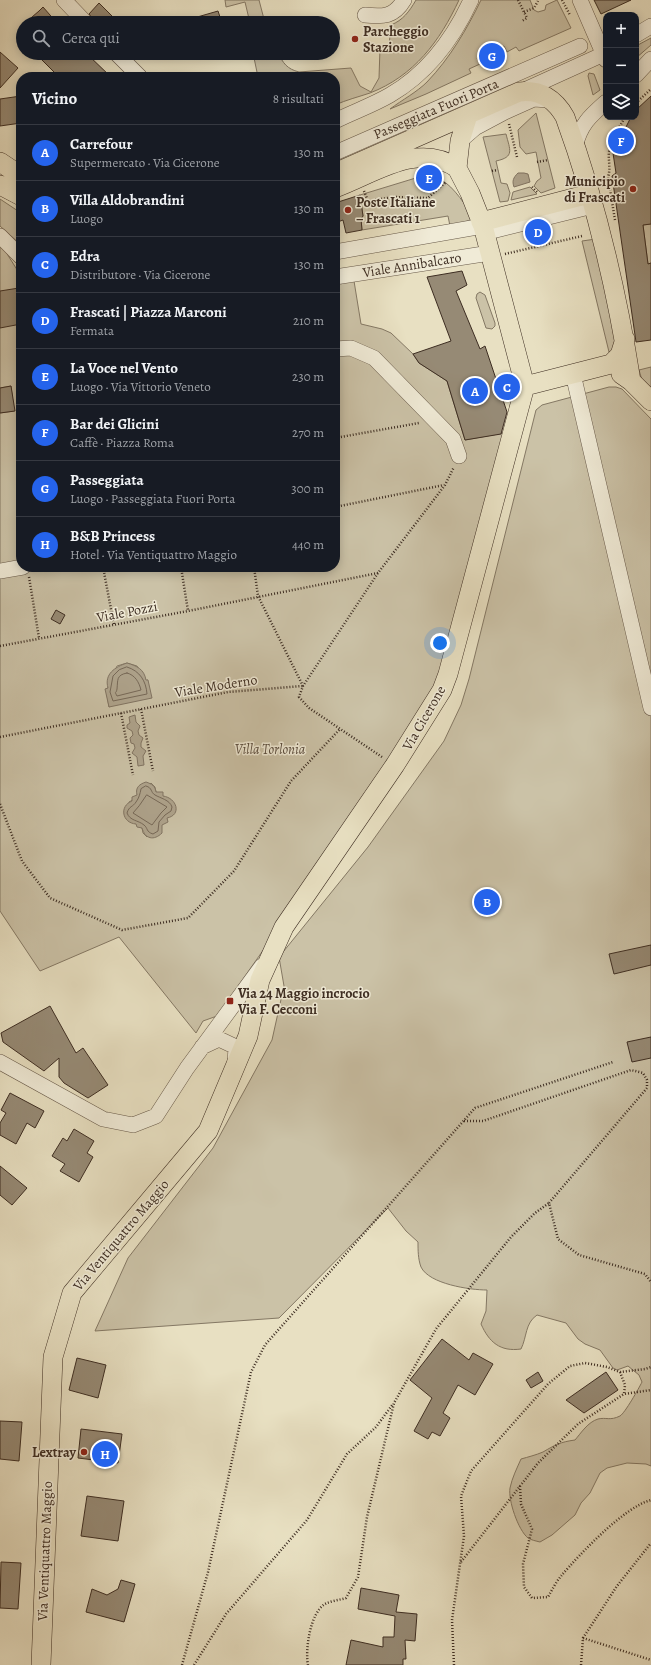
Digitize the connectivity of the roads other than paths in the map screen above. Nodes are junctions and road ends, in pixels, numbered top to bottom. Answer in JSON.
{"nodes":[{"id":1,"x":64,"y":0,"type":"edge"},
{"id":2,"x":404,"y":0,"type":"edge"},
{"id":3,"x":471,"y":0,"type":"edge"},
{"id":4,"x":580,"y":0,"type":"edge"},
{"id":5,"x":365,"y":15,"type":"dead end"},
{"id":6,"x":79,"y":16,"type":"edge"},
{"id":7,"x":651,"y":26,"type":"edge"},
{"id":8,"x":639,"y":33,"type":"edge"},
{"id":9,"x":580,"y":46,"type":"dead end"},
{"id":10,"x":603,"y":52,"type":"edge"},
{"id":11,"x":603,"y":57,"type":"edge"},
{"id":12,"x":651,"y":59,"type":"edge"},
{"id":13,"x":123,"y":60,"type":"edge"},
{"id":14,"x":135,"y":72,"type":"edge"},
{"id":15,"x":639,"y":73,"type":"edge"},
{"id":16,"x":519,"y":92,"type":"junction"},
{"id":17,"x":553,"y":102,"type":"junction"},
{"id":18,"x":603,"y":105,"type":"edge"},
{"id":19,"x":468,"y":115,"type":"junction"},
{"id":20,"x":340,"y":119,"type":"edge"},
{"id":21,"x":460,"y":141,"type":"junction"},
{"id":22,"x":575,"y":147,"type":"junction"},
{"id":23,"x":340,"y":151,"type":"edge"},
{"id":24,"x":0,"y":162,"type":"edge"},
{"id":25,"x":340,"y":171,"type":"edge"},
{"id":26,"x":16,"y":173,"type":"edge"},
{"id":27,"x":449,"y":178,"type":"junction"},
{"id":28,"x":0,"y":186,"type":"edge"},
{"id":29,"x":340,"y":186,"type":"edge"},
{"id":30,"x":16,"y":194,"type":"edge"},
{"id":31,"x":592,"y":203,"type":"junction"},
{"id":32,"x":0,"y":236,"type":"edge"},
{"id":33,"x":487,"y":238,"type":"junction"},
{"id":34,"x":16,"y":252,"type":"edge"},
{"id":35,"x":340,"y":252,"type":"edge"},
{"id":36,"x":340,"y":276,"type":"edge"},
{"id":37,"x":625,"y":339,"type":"junction"},
{"id":38,"x":340,"y":349,"type":"edge"},
{"id":39,"x":602,"y":367,"type":"junction"},
{"id":40,"x":573,"y":374,"type":"junction"},
{"id":41,"x":631,"y":381,"type":"junction"},
{"id":42,"x":525,"y":386,"type":"junction"},
{"id":43,"x":651,"y":401,"type":"edge"},
{"id":44,"x":459,"y":456,"type":"road end"},
{"id":45,"x":0,"y":571,"type":"edge"},
{"id":46,"x":16,"y":571,"type":"edge"},
{"id":47,"x":651,"y":708,"type":"edge"},
{"id":48,"x":284,"y":927,"type":"joint"},
{"id":49,"x":274,"y":949,"type":"junction"},
{"id":50,"x":201,"y":1047,"type":"junction"},
{"id":51,"x":0,"y":1062,"type":"edge"},
{"id":52,"x":234,"y":1069,"type":"junction"},
{"id":53,"x":41,"y":1665,"type":"edge"}],
"edges":[{"from":1,"to":6,"type":"street"},
{"from":2,"to":5,"type":"street"},
{"from":3,"to":20,"type":"street"},
{"from":4,"to":10,"type":"street"},
{"from":7,"to":8,"type":"street"},
{"from":9,"to":23,"type":"street","name":"Passeggiata Fuori Porta"},
{"from":11,"to":16,"type":"street"},
{"from":12,"to":15,"type":"street"},
{"from":13,"to":14,"type":"street"},
{"from":16,"to":17,"type":"main road"},
{"from":16,"to":19,"type":"main road"},
{"from":17,"to":21,"type":"street"},
{"from":17,"to":22,"type":"main road"},
{"from":18,"to":22,"type":"street"},
{"from":19,"to":21,"type":"main road"},
{"from":19,"to":25,"type":"main road"},
{"from":21,"to":27,"type":"main road"},
{"from":22,"to":31,"type":"main road"},
{"from":24,"to":26,"type":"main road"},
{"from":27,"to":29,"type":"main road"},
{"from":27,"to":33,"type":"main road"},
{"from":28,"to":30,"type":"main road"},
{"from":31,"to":33,"type":"main road"},
{"from":31,"to":37,"type":"main road"},
{"from":32,"to":34,"type":"street"},
{"from":33,"to":35,"type":"street","name":"Viale Annibalcaro"},
{"from":33,"to":36,"type":"street","name":"Viale Annibalcaro"},
{"from":33,"to":42,"type":"main road"},
{"from":37,"to":39,"type":"main road"},
{"from":37,"to":41,"type":"main road"},
{"from":38,"to":44,"type":"street"},
{"from":39,"to":40,"type":"main road"},
{"from":39,"to":41,"type":"main road"},
{"from":40,"to":42,"type":"main road"},
{"from":40,"to":47,"type":"street"},
{"from":41,"to":43,"type":"main road"},
{"from":42,"to":48,"type":"main road","name":"Via Cicerone"},
{"from":45,"to":46,"type":"street"},
{"from":48,"to":49,"type":"main road","name":"Via Ventiquattro Maggio"},
{"from":49,"to":50,"type":"street"},
{"from":49,"to":52,"type":"main road","name":"Via Ventiquattro Maggio"},
{"from":50,"to":51,"type":"street"},
{"from":50,"to":52,"type":"street"},
{"from":52,"to":53,"type":"main road","name":"Via Ventiquattro Maggio"}]}
